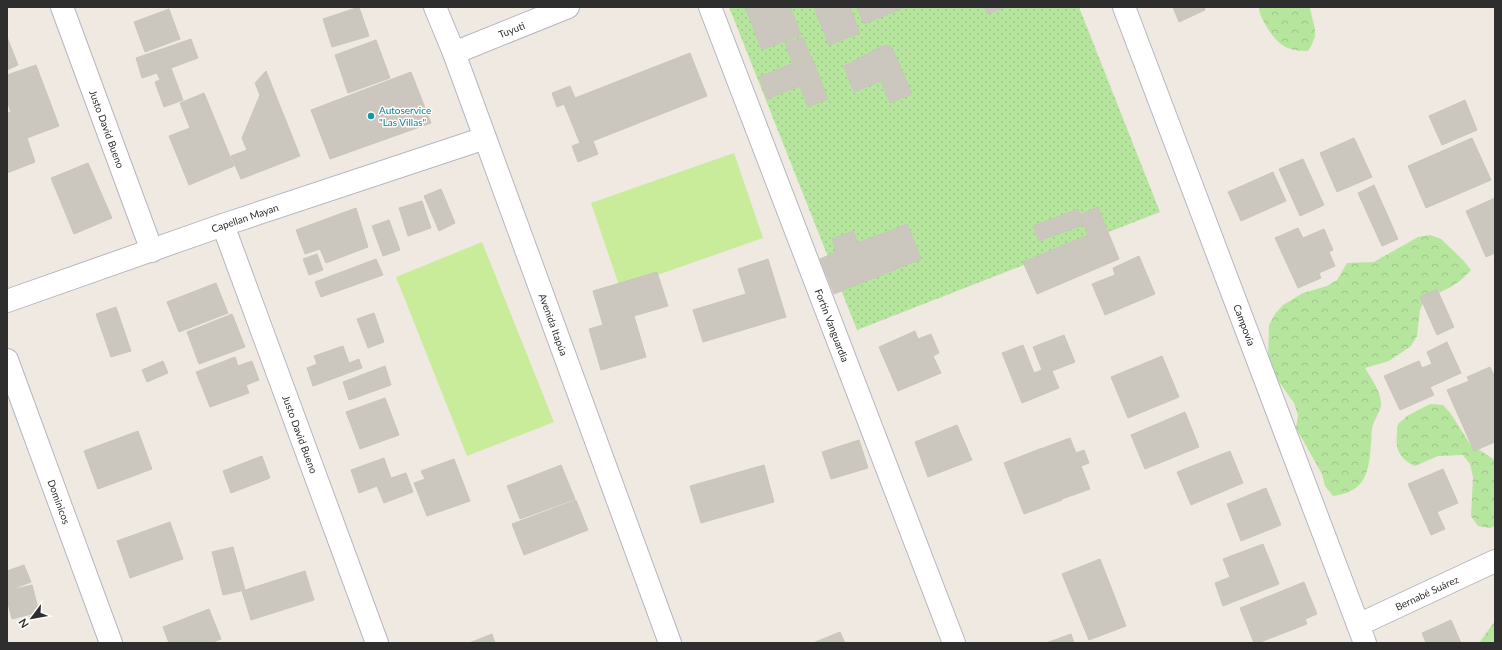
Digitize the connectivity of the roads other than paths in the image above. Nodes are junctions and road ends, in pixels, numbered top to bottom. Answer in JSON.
{"nodes":[{"id":1,"x":62,"y":7,"type":"edge"},
{"id":2,"x":435,"y":7,"type":"edge"},
{"id":3,"x":568,"y":7,"type":"edge"},
{"id":4,"x":710,"y":7,"type":"edge"},
{"id":5,"x":1124,"y":7,"type":"edge"},
{"id":6,"x":454,"y":53,"type":"junction"},
{"id":7,"x":485,"y":138,"type":"junction"},
{"id":8,"x":223,"y":225,"type":"junction"},
{"id":9,"x":152,"y":250,"type":"junction"},
{"id":10,"x":7,"y":301,"type":"edge"},
{"id":11,"x":7,"y":360,"type":"edge"},
{"id":12,"x":1495,"y":560,"type":"edge"},
{"id":13,"x":1361,"y":634,"type":"edge"},
{"id":14,"x":111,"y":643,"type":"edge"},
{"id":15,"x":377,"y":643,"type":"edge"},
{"id":16,"x":670,"y":643,"type":"edge"},
{"id":17,"x":954,"y":643,"type":"edge"}],
"edges":[{"from":1,"to":9,"type":"street","name":"Justo David Bueno"},
{"from":2,"to":6,"type":"street","name":"Avenida Itapúa"},
{"from":3,"to":6,"type":"street","name":"Tuyuti"},
{"from":4,"to":17,"type":"street","name":"Fortin Vanguardia"},
{"from":5,"to":13,"type":"street","name":"Campovía"},
{"from":6,"to":7,"type":"street","name":"Avenida Itapúa"},
{"from":7,"to":8,"type":"street","name":"Capellan Mayan"},
{"from":7,"to":16,"type":"street","name":"Avenida Itapúa"},
{"from":8,"to":9,"type":"street","name":"Capellan Mayan"},
{"from":8,"to":15,"type":"street","name":"Justo David Bueno"},
{"from":9,"to":10,"type":"street","name":"Capellan Mayan"},
{"from":11,"to":14,"type":"street","name":"Dominicos"},
{"from":12,"to":13,"type":"street","name":"Bernabé Suárez"}]}
